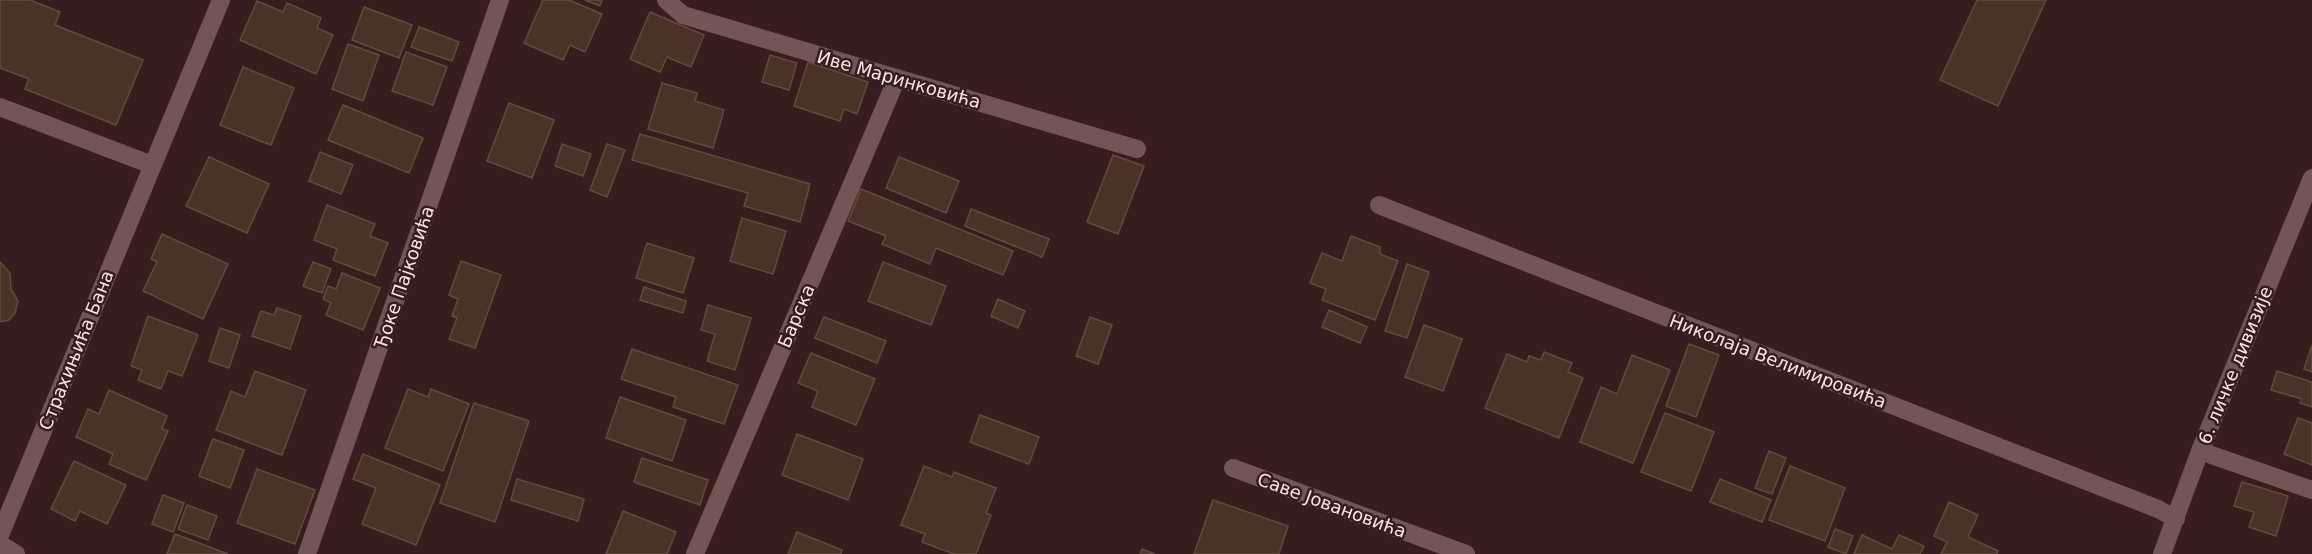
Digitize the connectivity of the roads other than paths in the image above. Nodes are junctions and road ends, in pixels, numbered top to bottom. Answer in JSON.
{"nodes":[{"id":1,"x":221,"y":0,"type":"edge"},
{"id":2,"x":500,"y":0,"type":"edge"},
{"id":3,"x":666,"y":0,"type":"edge"},
{"id":4,"x":897,"y":78,"type":"junction"},
{"id":5,"x":0,"y":107,"type":"edge"},
{"id":6,"x":1137,"y":149,"type":"dead end"},
{"id":7,"x":152,"y":165,"type":"junction"},
{"id":8,"x":2310,"y":188,"type":"edge"},
{"id":9,"x":1379,"y":205,"type":"dead end"},
{"id":10,"x":2200,"y":452,"type":"junction"},
{"id":11,"x":1233,"y":468,"type":"dead end"},
{"id":12,"x":2312,"y":490,"type":"edge"},
{"id":13,"x":5,"y":510,"type":"edge"},
{"id":14,"x":2176,"y":519,"type":"junction"},
{"id":15,"x":0,"y":535,"type":"edge"},
{"id":16,"x":0,"y":544,"type":"edge"},
{"id":17,"x":16,"y":554,"type":"edge"},
{"id":18,"x":308,"y":554,"type":"edge"},
{"id":19,"x":695,"y":554,"type":"edge"},
{"id":20,"x":1466,"y":554,"type":"edge"},
{"id":21,"x":2162,"y":554,"type":"edge"}],
"edges":[{"from":1,"to":7,"type":"street","name":"Страхињића Бана"},
{"from":2,"to":18,"type":"street","name":"Ђоке Пајковића"},
{"from":3,"to":4,"type":"street","name":"Иве Маринковића"},
{"from":4,"to":6,"type":"street","name":"Иве Маринковића"},
{"from":4,"to":19,"type":"street","name":"Барска"},
{"from":5,"to":7,"type":"street"},
{"from":7,"to":13,"type":"street","name":"Страхињића Бана"},
{"from":8,"to":10,"type":"street","name":"6. личке дивизије"},
{"from":9,"to":14,"type":"street","name":"Николаја Велимировића"},
{"from":10,"to":12,"type":"street"},
{"from":10,"to":14,"type":"street","name":"6. личке дивизије"},
{"from":11,"to":20,"type":"street","name":"Саве Јовановића"},
{"from":13,"to":15,"type":"street","name":"Страхињића Бана"},
{"from":14,"to":21,"type":"street","name":"6. личке дивизије"},
{"from":16,"to":17,"type":"street"}]}
